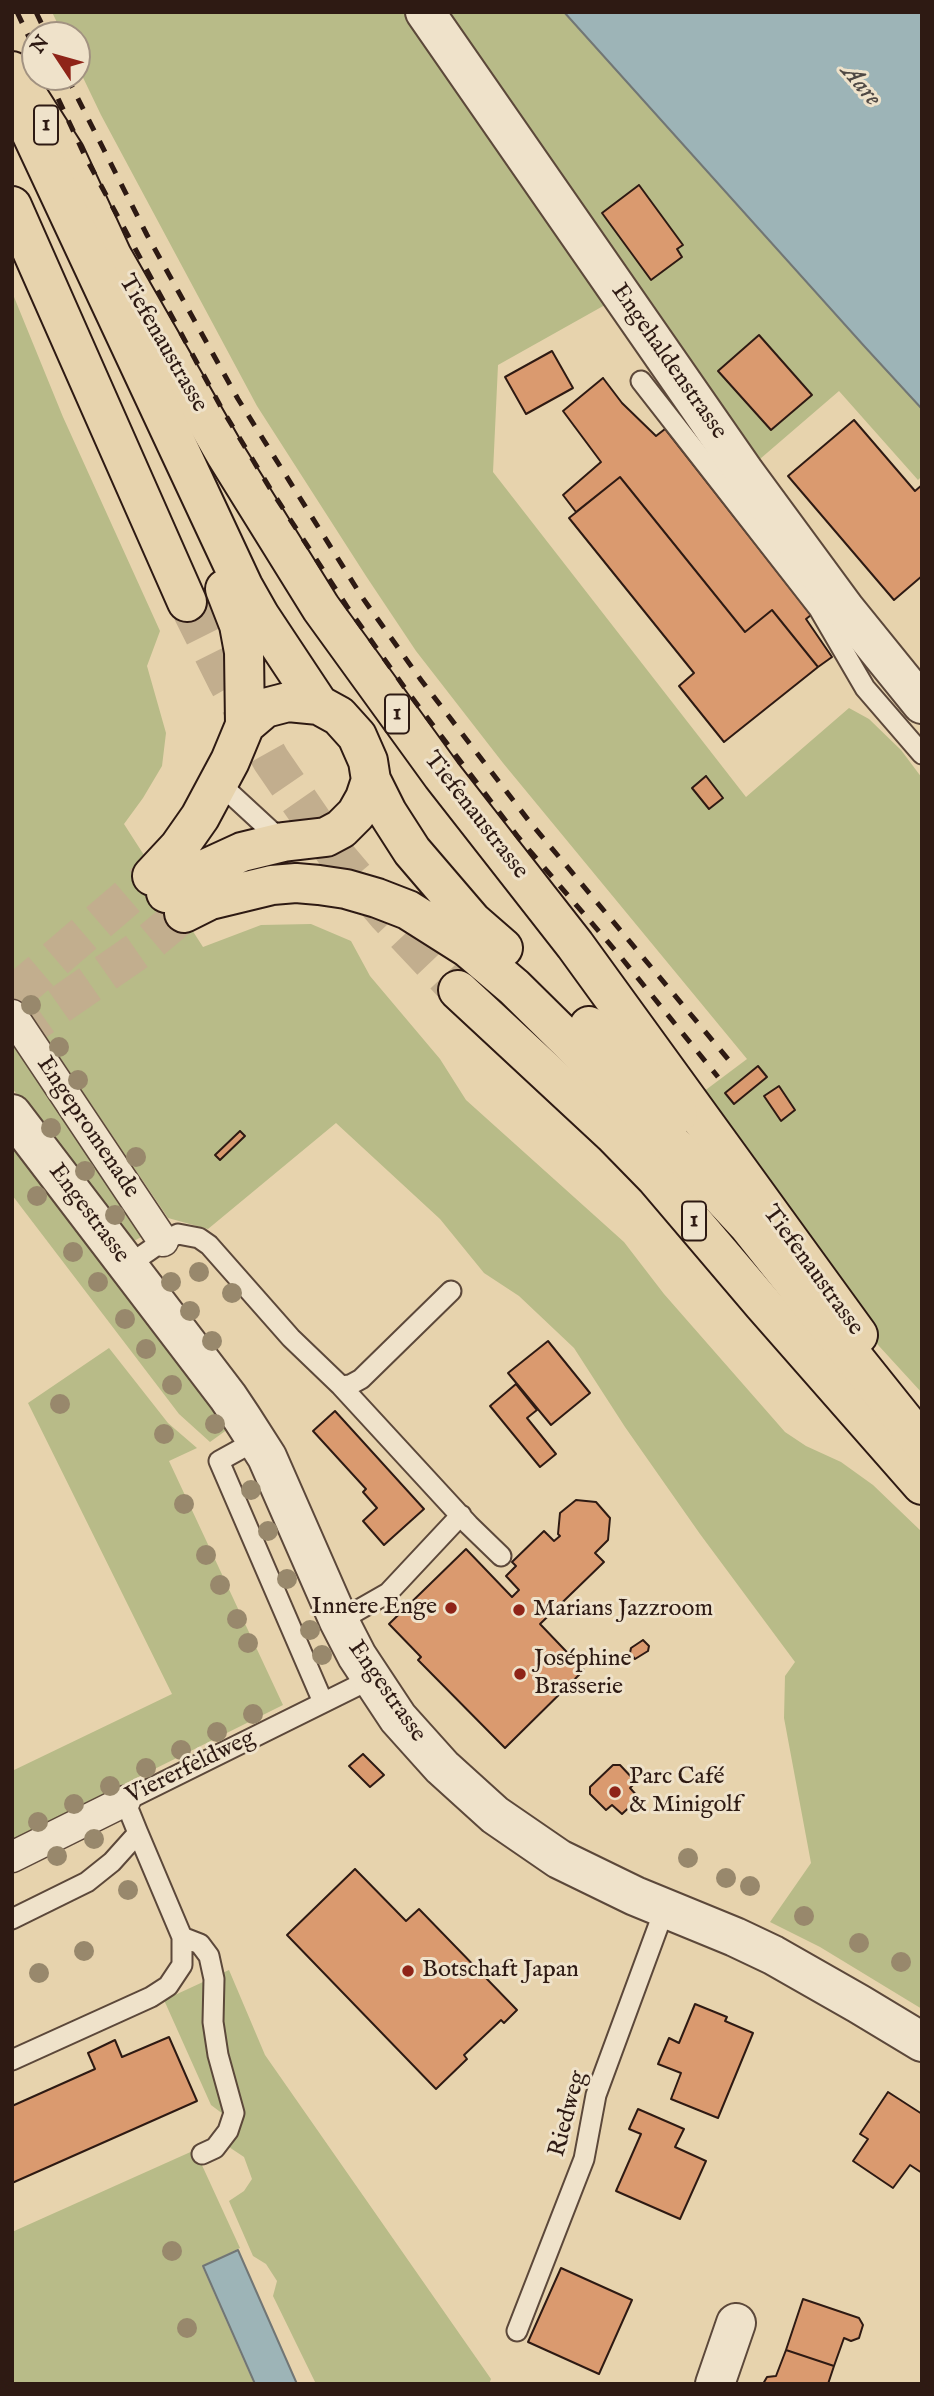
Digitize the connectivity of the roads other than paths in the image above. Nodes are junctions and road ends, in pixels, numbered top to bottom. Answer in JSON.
{"nodes":[{"id":1,"x":425,"y":12,"type":"edge"},
{"id":2,"x":12,"y":71,"type":"edge"},
{"id":3,"x":12,"y":92,"type":"edge"},
{"id":4,"x":12,"y":137,"type":"edge"},
{"id":5,"x":12,"y":206,"type":"edge"},
{"id":6,"x":641,"y":381,"type":"dead end"},
{"id":7,"x":187,"y":602,"type":"tunnel mouth"},
{"id":8,"x":922,"y":704,"type":"edge"},
{"id":9,"x":318,"y":705,"type":"junction"},
{"id":10,"x":245,"y":725,"type":"junction"},
{"id":11,"x":922,"y":754,"type":"edge"},
{"id":12,"x":371,"y":780,"type":"junction"},
{"id":13,"x":219,"y":783,"type":"junction"},
{"id":14,"x":283,"y":842,"type":"junction"},
{"id":15,"x":168,"y":894,"type":"junction"},
{"id":16,"x":458,"y":990,"type":"tunnel mouth"},
{"id":17,"x":12,"y":1015,"type":"edge"},
{"id":18,"x":12,"y":1114,"type":"edge"},
{"id":19,"x":770,"y":1213,"type":"junction"},
{"id":20,"x":163,"y":1241,"type":"junction"},
{"id":21,"x":127,"y":1266,"type":"junction"},
{"id":22,"x":451,"y":1291,"type":"dead end"},
{"id":23,"x":341,"y":1386,"type":"junction"},
{"id":24,"x":922,"y":1421,"type":"edge"},
{"id":25,"x":257,"y":1440,"type":"junction"},
{"id":26,"x":922,"y":1443,"type":"edge"},
{"id":27,"x":922,"y":1485,"type":"edge"},
{"id":28,"x":461,"y":1515,"type":"junction"},
{"id":29,"x":501,"y":1556,"type":"dead end"},
{"id":30,"x":339,"y":1621,"type":"junction"},
{"id":31,"x":371,"y":1679,"type":"junction"},
{"id":32,"x":323,"y":1702,"type":"junction"},
{"id":33,"x":125,"y":1801,"type":"junction"},
{"id":34,"x":138,"y":1833,"type":"junction"},
{"id":35,"x":12,"y":1857,"type":"edge"},
{"id":36,"x":665,"y":1908,"type":"junction"},
{"id":37,"x":12,"y":1919,"type":"edge"},
{"id":38,"x":182,"y":1937,"type":"junction"},
{"id":39,"x":922,"y":2042,"type":"edge"},
{"id":40,"x":12,"y":2060,"type":"edge"},
{"id":41,"x":202,"y":2154,"type":"dead end"},
{"id":42,"x":736,"y":2323,"type":"dead end"},
{"id":43,"x":517,"y":2331,"type":"dead end"},
{"id":44,"x":715,"y":2384,"type":"edge"}],
"edges":[{"from":1,"to":8,"type":"street","name":"Engehaldenstrasse"},
{"from":2,"to":19,"type":"main road","name":"Tiefenaustrasse","number":"1"},
{"from":3,"to":9,"type":"main road"},
{"from":4,"to":10,"type":"main road","number":"1"},
{"from":5,"to":7,"type":"main road"},
{"from":6,"to":11,"type":"lane"},
{"from":9,"to":10,"type":"main road"},
{"from":9,"to":12,"type":"main road"},
{"from":10,"to":13,"type":"main road"},
{"from":12,"to":14,"type":"main road"},
{"from":12,"to":19,"type":"main road"},
{"from":13,"to":14,"type":"lane"},
{"from":13,"to":15,"type":"main road"},
{"from":14,"to":15,"type":"main road"},
{"from":15,"to":26,"type":"main road"},
{"from":16,"to":27,"type":"main road","number":"1"},
{"from":17,"to":20,"type":"street","name":"Engepromenade"},
{"from":18,"to":21,"type":"street","name":"Engestrasse"},
{"from":19,"to":24,"type":"main road","name":"Tiefenaustrasse","number":"1"},
{"from":20,"to":21,"type":"lane"},
{"from":20,"to":23,"type":"lane"},
{"from":21,"to":25,"type":"street","name":"Engestrasse"},
{"from":22,"to":23,"type":"lane"},
{"from":23,"to":28,"type":"lane"},
{"from":25,"to":30,"type":"street","name":"Engestrasse"},
{"from":25,"to":32,"type":"lane"},
{"from":28,"to":29,"type":"lane"},
{"from":28,"to":30,"type":"lane"},
{"from":30,"to":31,"type":"street","name":"Engestrasse"},
{"from":31,"to":32,"type":"lane","name":"Viererfeldweg"},
{"from":31,"to":36,"type":"street","name":"Engestrasse"},
{"from":32,"to":33,"type":"lane","name":"Viererfeldweg"},
{"from":33,"to":34,"type":"lane"},
{"from":33,"to":35,"type":"street","name":"Viererfeldweg"},
{"from":34,"to":37,"type":"lane"},
{"from":34,"to":38,"type":"lane"},
{"from":36,"to":39,"type":"street","name":"Engestrasse"},
{"from":36,"to":43,"type":"lane","name":"Riedweg"},
{"from":38,"to":40,"type":"lane"},
{"from":38,"to":41,"type":"lane"},
{"from":42,"to":44,"type":"street"}]}
